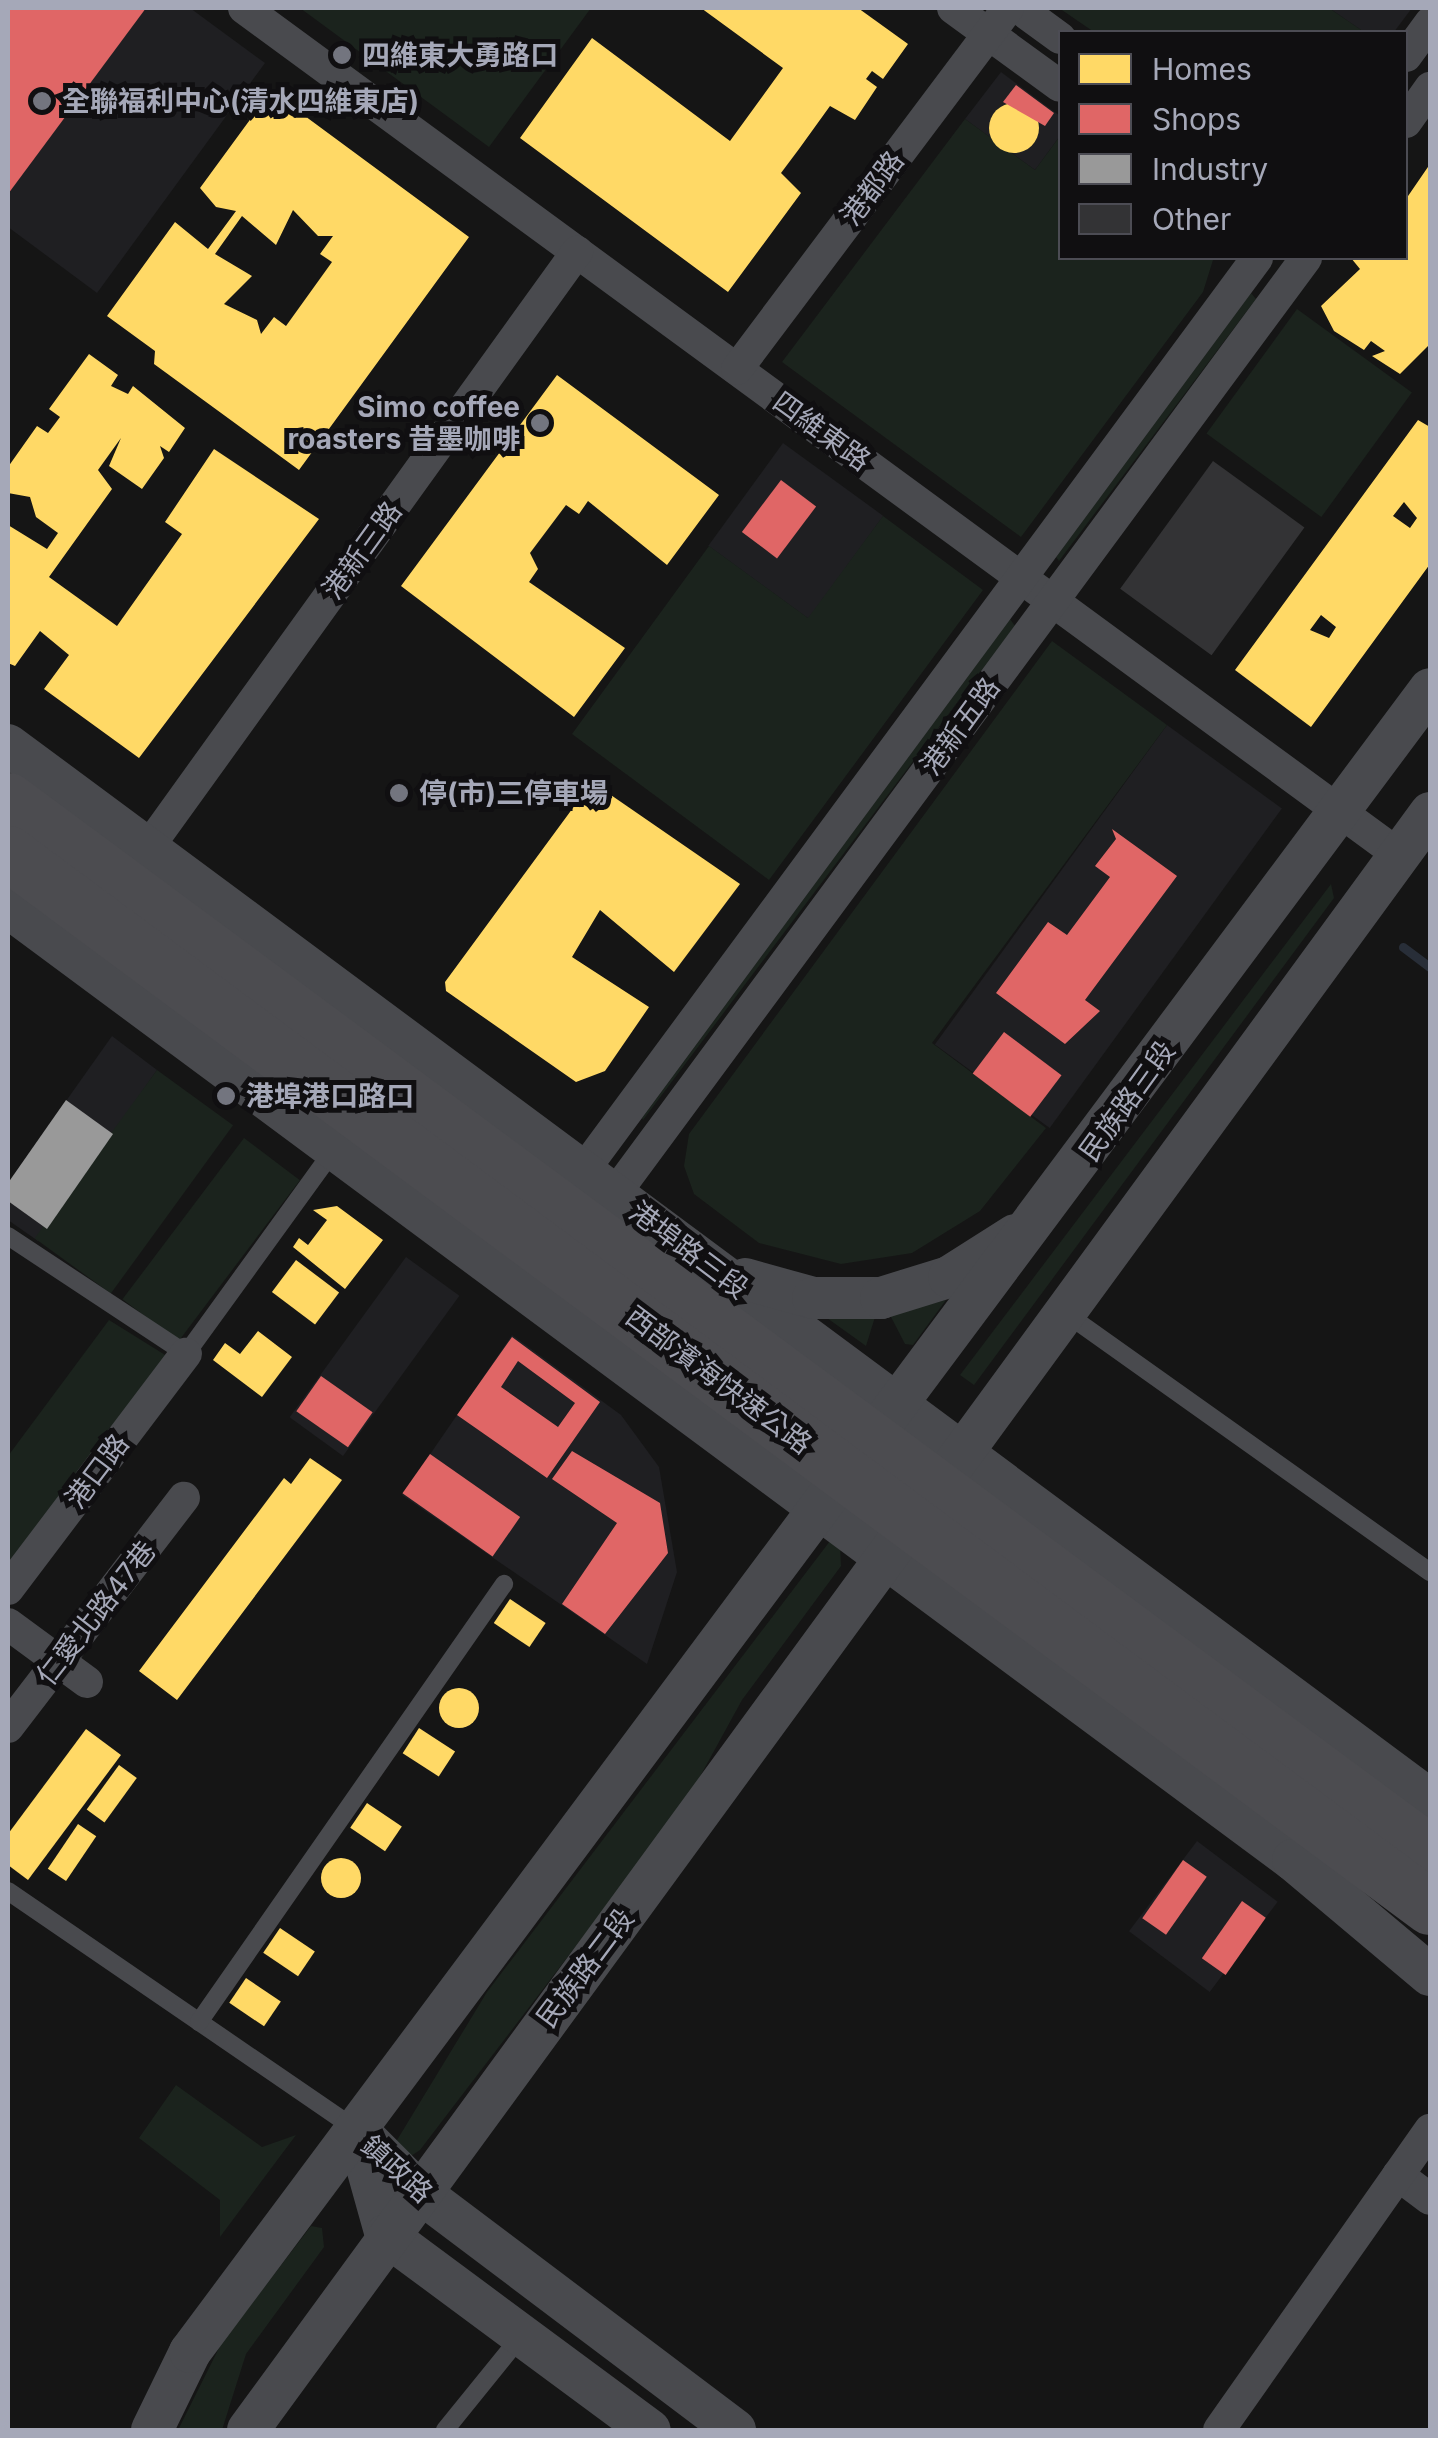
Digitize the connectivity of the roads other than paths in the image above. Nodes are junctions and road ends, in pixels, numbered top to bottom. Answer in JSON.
{"nodes":[{"id":1,"x":244,"y":8,"type":"edge"},
{"id":2,"x":953,"y":8,"type":"edge"},
{"id":3,"x":1019,"y":8,"type":"edge"},
{"id":4,"x":998,"y":21,"type":"edge"},
{"id":5,"x":1430,"y":22,"type":"edge"},
{"id":6,"x":1058,"y":37,"type":"edge"},
{"id":7,"x":1408,"y":53,"type":"edge"},
{"id":8,"x":1058,"y":84,"type":"edge"},
{"id":9,"x":1430,"y":88,"type":"edge"},
{"id":10,"x":1408,"y":119,"type":"edge"},
{"id":11,"x":577,"y":252,"type":"junction"},
{"id":12,"x":1256,"y":260,"type":"edge"},
{"id":13,"x":1300,"y":260,"type":"edge"},
{"id":14,"x":737,"y":369,"type":"junction"},
{"id":15,"x":1021,"y":578,"type":"junction"},
{"id":16,"x":1052,"y":601,"type":"junction"},
{"id":17,"x":1430,"y":690,"type":"edge"},
{"id":18,"x":8,"y":745,"type":"edge"},
{"id":19,"x":8,"y":800,"type":"edge"},
{"id":20,"x":1340,"y":812,"type":"junction"},
{"id":21,"x":1430,"y":813,"type":"edge"},
{"id":22,"x":147,"y":849,"type":"junction"},
{"id":23,"x":8,"y":853,"type":"edge"},
{"id":24,"x":1399,"y":855,"type":"junction"},
{"id":25,"x":8,"y":907,"type":"edge"},
{"id":26,"x":412,"y":1045,"type":"junction"},
{"id":27,"x":335,"y":1150,"type":"junction"},
{"id":28,"x":598,"y":1183,"type":"junction"},
{"id":29,"x":1044,"y":1214,"type":"junction"},
{"id":30,"x":8,"y":1236,"type":"edge"},
{"id":31,"x":711,"y":1266,"type":"junction"},
{"id":32,"x":1063,"y":1311,"type":"junction"},
{"id":33,"x":186,"y":1354,"type":"junction"},
{"id":34,"x":901,"y":1408,"type":"junction"},
{"id":35,"x":960,"y":1451,"type":"junction"},
{"id":36,"x":184,"y":1498,"type":"dead end"},
{"id":37,"x":819,"y":1508,"type":"junction"},
{"id":38,"x":888,"y":1560,"type":"junction"},
{"id":39,"x":1430,"y":1572,"type":"edge"},
{"id":40,"x":504,"y":1584,"type":"dead end"},
{"id":41,"x":8,"y":1589,"type":"edge"},
{"id":42,"x":8,"y":1624,"type":"edge"},
{"id":43,"x":58,"y":1661,"type":"junction"},
{"id":44,"x":86,"y":1682,"type":"dead end"},
{"id":45,"x":8,"y":1728,"type":"edge"},
{"id":46,"x":1430,"y":1804,"type":"edge"},
{"id":47,"x":1430,"y":1853,"type":"edge"},
{"id":48,"x":1293,"y":1860,"type":"junction"},
{"id":49,"x":8,"y":1890,"type":"edge"},
{"id":50,"x":1430,"y":1907,"type":"edge"},
{"id":51,"x":1430,"y":1946,"type":"edge"},
{"id":52,"x":1430,"y":1976,"type":"edge"},
{"id":53,"x":199,"y":2022,"type":"junction"},
{"id":54,"x":357,"y":2130,"type":"junction"},
{"id":55,"x":1430,"y":2130,"type":"edge"},
{"id":56,"x":1398,"y":2175,"type":"junction"},
{"id":57,"x":418,"y":2191,"type":"junction"},
{"id":58,"x":1430,"y":2198,"type":"edge"},
{"id":59,"x":386,"y":2235,"type":"junction"},
{"id":60,"x":522,"y":2334,"type":"junction"},
{"id":61,"x":152,"y":2430,"type":"edge"},
{"id":62,"x":248,"y":2430,"type":"edge"},
{"id":63,"x":445,"y":2430,"type":"edge"},
{"id":64,"x":650,"y":2430,"type":"edge"},
{"id":65,"x":736,"y":2430,"type":"edge"},
{"id":66,"x":1219,"y":2430,"type":"edge"}],
"edges":[{"from":1,"to":11,"type":"street","name":"四維東路"},
{"from":2,"to":4,"type":"street"},
{"from":3,"to":6,"type":"street"},
{"from":4,"to":8,"type":"street"},
{"from":4,"to":14,"type":"street","name":"港都路"},
{"from":5,"to":7,"type":"street"},
{"from":9,"to":10,"type":"street"},
{"from":11,"to":14,"type":"street","name":"四維東路"},
{"from":11,"to":22,"type":"street","name":"港新三路"},
{"from":12,"to":15,"type":"street","name":"港新五路"},
{"from":13,"to":16,"type":"street","name":"港新五路"},
{"from":14,"to":15,"type":"street","name":"四維東路"},
{"from":15,"to":16,"type":"street","name":"四維東路"},
{"from":15,"to":28,"type":"street","name":"港新五路"},
{"from":16,"to":20,"type":"street","name":"四維東路"},
{"from":16,"to":28,"type":"street","name":"港新五路"},
{"from":17,"to":20,"type":"street","name":"民族路三段"},
{"from":18,"to":22,"type":"street","name":"港埠路三段"},
{"from":19,"to":47,"type":"highway","name":"西部濱海快速公路","bridge":true},
{"from":20,"to":24,"type":"street","name":"四維東路"},
{"from":20,"to":29,"type":"street","name":"民族路三段"},
{"from":21,"to":24,"type":"street"},
{"from":22,"to":26,"type":"street","name":"港埠路三段"},
{"from":23,"to":50,"type":"highway","name":"西部濱海快速公路","bridge":true},
{"from":24,"to":32,"type":"street"},
{"from":25,"to":27,"type":"street"},
{"from":26,"to":27,"type":"lane"},
{"from":26,"to":28,"type":"street","name":"港埠路三段"},
{"from":27,"to":33,"type":"lane"},
{"from":27,"to":37,"type":"street"},
{"from":28,"to":31,"type":"street","name":"港埠路三段"},
{"from":29,"to":31,"type":"street"},
{"from":29,"to":34,"type":"street","name":"民族路三段"},
{"from":30,"to":33,"type":"lane"},
{"from":31,"to":34,"type":"street","name":"港埠路三段"},
{"from":32,"to":35,"type":"street"},
{"from":32,"to":39,"type":"lane"},
{"from":33,"to":41,"type":"street","name":"港口路"},
{"from":34,"to":35,"type":"street","name":"港埠路三段"},
{"from":34,"to":37,"type":"street","name":"民族路三段"},
{"from":35,"to":38,"type":"street","name":"民族路二段"},
{"from":35,"to":46,"type":"street","name":"港埠路三段"},
{"from":36,"to":43,"type":"street","name":"仁愛北路47巷"},
{"from":37,"to":38,"type":"street"},
{"from":37,"to":54,"type":"street"},
{"from":38,"to":48,"type":"street"},
{"from":38,"to":57,"type":"street","name":"民族路二段"},
{"from":40,"to":53,"type":"lane"},
{"from":42,"to":43,"type":"street"},
{"from":43,"to":44,"type":"street"},
{"from":43,"to":45,"type":"street","name":"仁愛北路47巷"},
{"from":48,"to":51,"type":"street"},
{"from":48,"to":52,"type":"street"},
{"from":49,"to":53,"type":"lane"},
{"from":53,"to":54,"type":"lane"},
{"from":54,"to":57,"type":"street","name":"鎮政路"},
{"from":54,"to":59,"type":"street","name":"鎮政路"},
{"from":54,"to":61,"type":"street"},
{"from":55,"to":56,"type":"street"},
{"from":56,"to":58,"type":"street"},
{"from":56,"to":66,"type":"street"},
{"from":57,"to":59,"type":"street","name":"民族路二段"},
{"from":57,"to":65,"type":"street","name":"鎮政路"},
{"from":59,"to":60,"type":"street","name":"鎮政路"},
{"from":59,"to":62,"type":"street","name":"民族路二段"},
{"from":60,"to":63,"type":"lane"},
{"from":60,"to":64,"type":"street","name":"鎮政路"}]}
